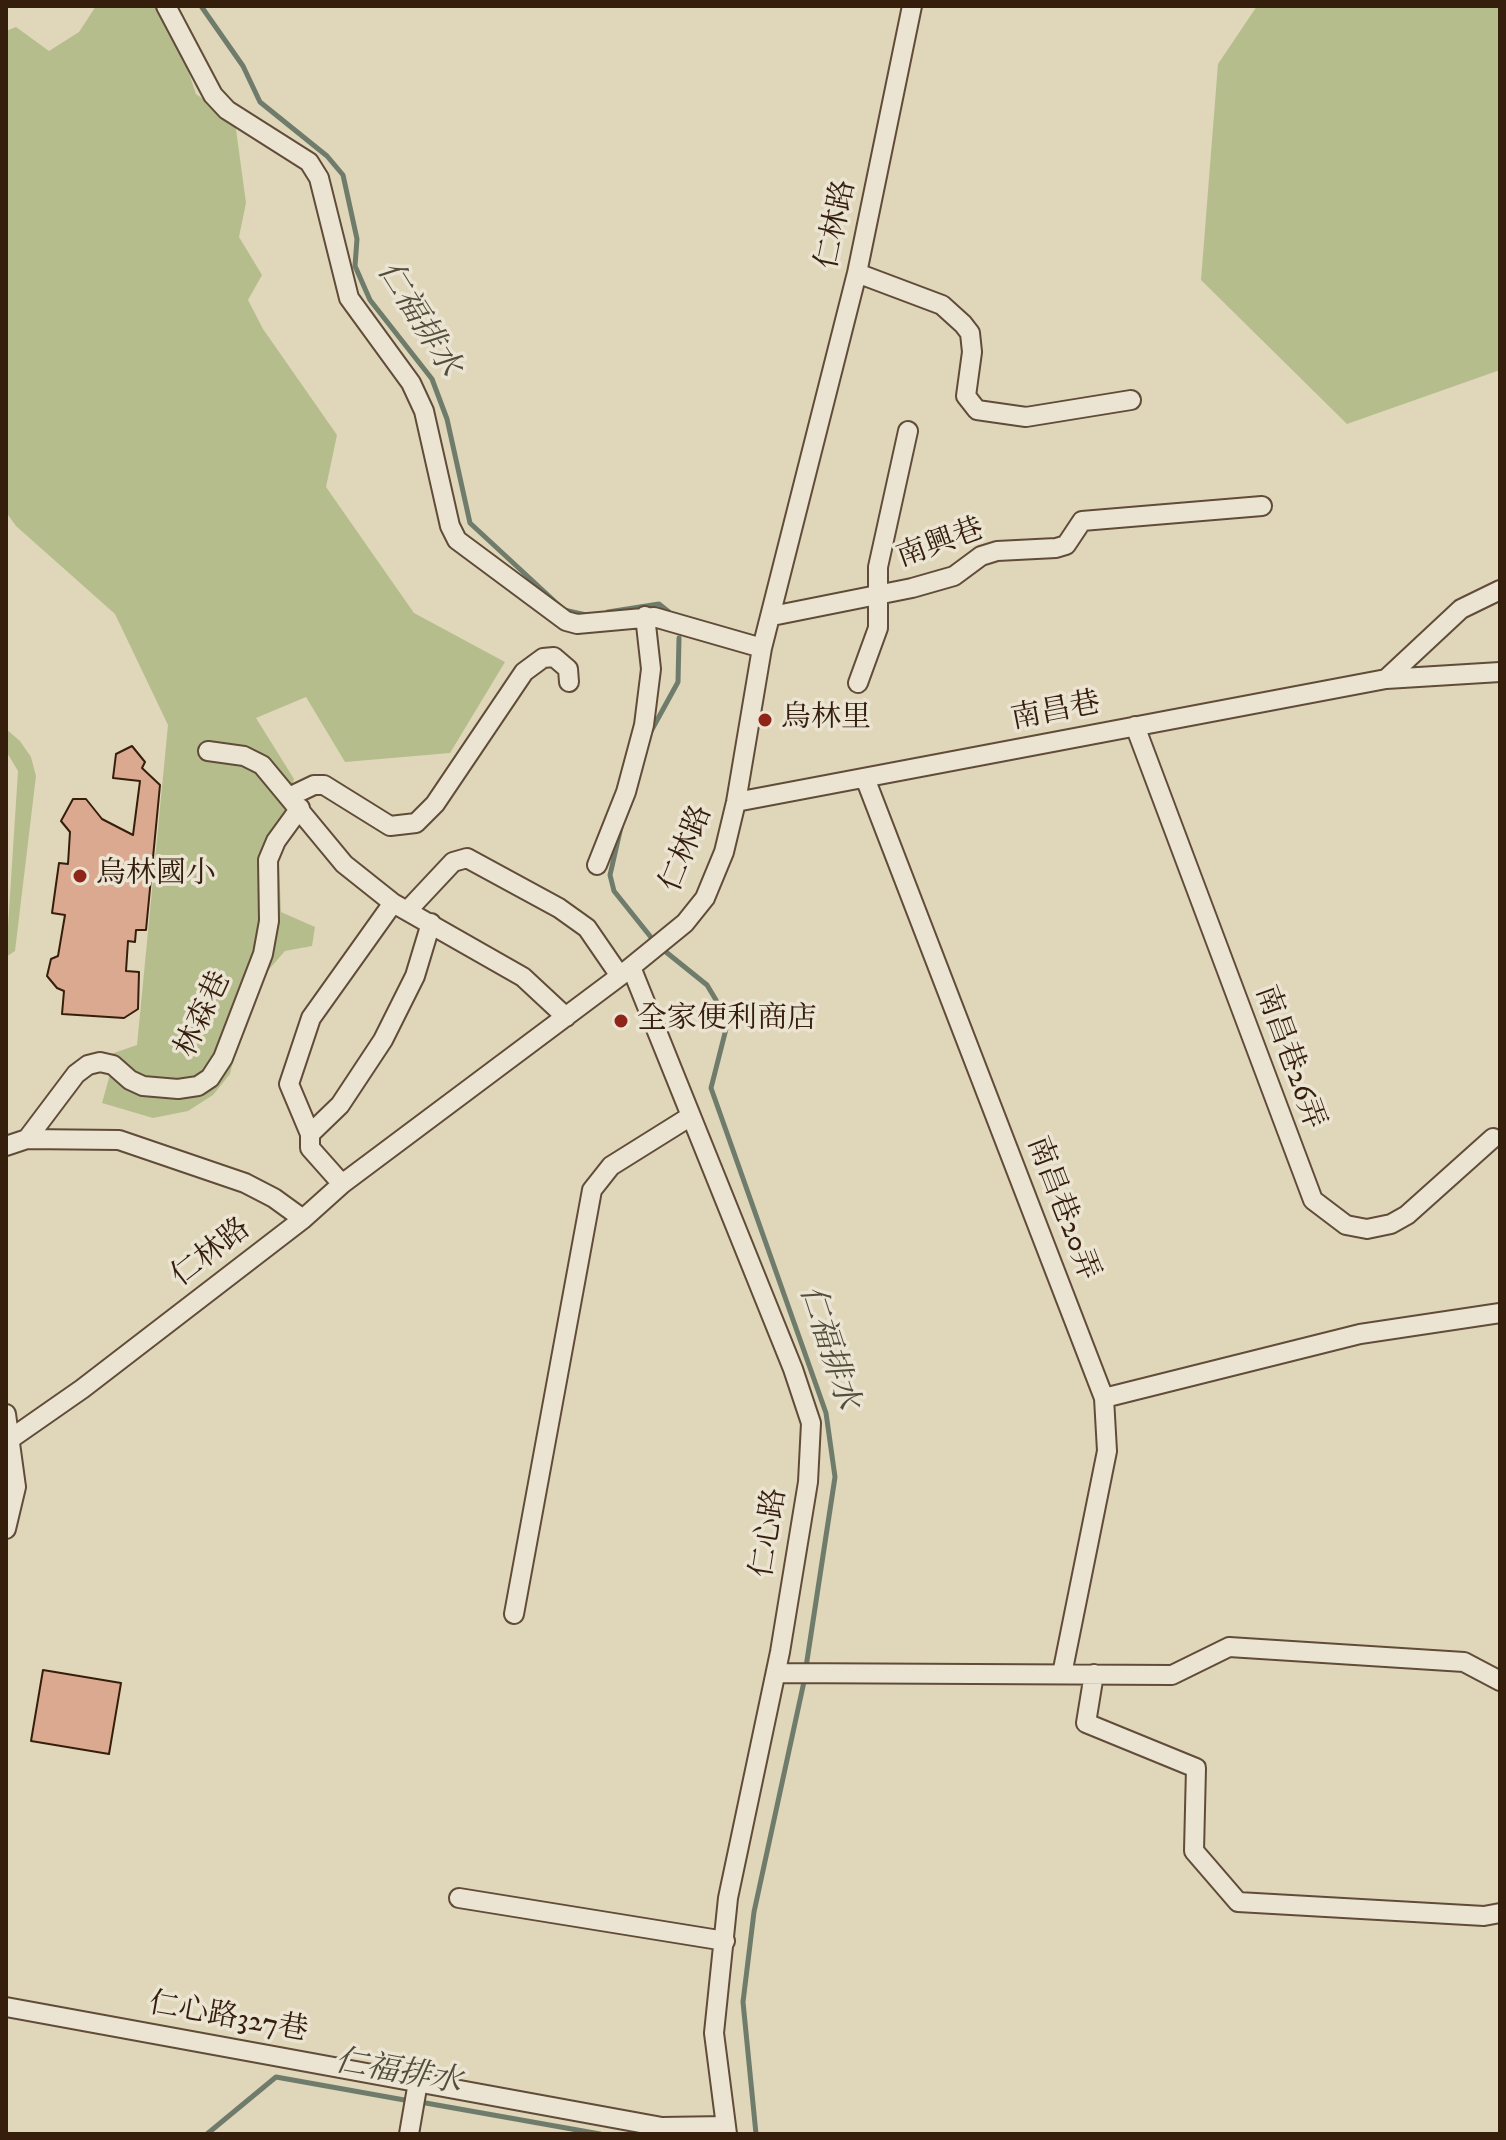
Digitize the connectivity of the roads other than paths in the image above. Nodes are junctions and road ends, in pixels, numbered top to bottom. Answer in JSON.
{"nodes":[{"id":1,"x":166,"y":6,"type":"edge"},
{"id":2,"x":912,"y":6,"type":"edge"},
{"id":3,"x":857,"y":273,"type":"junction"},
{"id":4,"x":1131,"y":400,"type":"dead end"},
{"id":5,"x":908,"y":431,"type":"dead end"},
{"id":6,"x":1262,"y":506,"type":"dead end"},
{"id":7,"x":1500,"y":590,"type":"edge"},
{"id":8,"x":878,"y":595,"type":"junction"},
{"id":9,"x":645,"y":616,"type":"junction"},
{"id":10,"x":772,"y":616,"type":"junction"},
{"id":11,"x":762,"y":648,"type":"junction"},
{"id":12,"x":1500,"y":672,"type":"edge"},
{"id":13,"x":1386,"y":679,"type":"junction"},
{"id":14,"x":569,"y":682,"type":"dead end"},
{"id":15,"x":858,"y":683,"type":"dead end"},
{"id":16,"x":1135,"y":726,"type":"junction"},
{"id":17,"x":208,"y":751,"type":"dead end"},
{"id":18,"x":865,"y":778,"type":"junction"},
{"id":19,"x":296,"y":802,"type":"junction"},
{"id":20,"x":736,"y":802,"type":"junction"},
{"id":21,"x":597,"y":865,"type":"dead end"},
{"id":22,"x":401,"y":906,"type":"junction"},
{"id":23,"x":431,"y":923,"type":"junction"},
{"id":24,"x":625,"y":971,"type":"junction"},
{"id":25,"x":566,"y":1017,"type":"junction"},
{"id":26,"x":691,"y":1116,"type":"junction"},
{"id":27,"x":310,"y":1134,"type":"junction"},
{"id":28,"x":1493,"y":1138,"type":"dead end"},
{"id":29,"x":27,"y":1139,"type":"junction"},
{"id":30,"x":6,"y":1146,"type":"edge"},
{"id":31,"x":342,"y":1184,"type":"junction"},
{"id":32,"x":303,"y":1219,"type":"junction"},
{"id":33,"x":1500,"y":1313,"type":"edge"},
{"id":34,"x":1104,"y":1398,"type":"junction"},
{"id":35,"x":6,"y":1414,"type":"edge"},
{"id":36,"x":9,"y":1440,"type":"edge"},
{"id":37,"x":6,"y":1529,"type":"edge"},
{"id":38,"x":514,"y":1614,"type":"dead end"},
{"id":39,"x":776,"y":1673,"type":"junction"},
{"id":40,"x":1062,"y":1674,"type":"junction"},
{"id":41,"x":1094,"y":1674,"type":"junction"},
{"id":42,"x":1500,"y":1681,"type":"edge"},
{"id":43,"x":459,"y":1898,"type":"dead end"},
{"id":44,"x":1500,"y":1913,"type":"edge"},
{"id":45,"x":725,"y":1941,"type":"junction"},
{"id":46,"x":6,"y":2007,"type":"edge"},
{"id":47,"x":416,"y":2095,"type":"junction"},
{"id":48,"x":726,"y":2130,"type":"edge"},
{"id":49,"x":409,"y":2134,"type":"edge"}],
"edges":[{"from":1,"to":9,"type":"street"},
{"from":2,"to":3,"type":"street","name":"仁林路"},
{"from":3,"to":4,"type":"street"},
{"from":3,"to":10,"type":"street","name":"仁林路"},
{"from":5,"to":8,"type":"street"},
{"from":6,"to":8,"type":"street","name":"南興巷"},
{"from":7,"to":13,"type":"street"},
{"from":8,"to":10,"type":"street","name":"南興巷"},
{"from":8,"to":15,"type":"street"},
{"from":9,"to":11,"type":"street"},
{"from":9,"to":21,"type":"street"},
{"from":10,"to":11,"type":"street","name":"仁林路"},
{"from":11,"to":20,"type":"street","name":"仁林路"},
{"from":12,"to":13,"type":"street","name":"南昌巷"},
{"from":13,"to":16,"type":"street","name":"南昌巷"},
{"from":14,"to":19,"type":"street"},
{"from":16,"to":18,"type":"street","name":"南昌巷"},
{"from":16,"to":28,"type":"street","name":"南昌巷26弄"},
{"from":17,"to":19,"type":"street"},
{"from":18,"to":20,"type":"street","name":"南昌巷"},
{"from":18,"to":34,"type":"street","name":"南昌巷20弄"},
{"from":19,"to":22,"type":"street"},
{"from":19,"to":29,"type":"street","name":"林森巷"},
{"from":20,"to":24,"type":"street","name":"仁林路"},
{"from":22,"to":23,"type":"street"},
{"from":22,"to":24,"type":"street"},
{"from":22,"to":27,"type":"street"},
{"from":23,"to":25,"type":"street"},
{"from":23,"to":27,"type":"street"},
{"from":24,"to":25,"type":"street","name":"仁林路"},
{"from":24,"to":26,"type":"street","name":"仁心路"},
{"from":25,"to":31,"type":"street","name":"仁林路"},
{"from":26,"to":38,"type":"street"},
{"from":26,"to":39,"type":"street","name":"仁心路"},
{"from":27,"to":31,"type":"street"},
{"from":29,"to":30,"type":"street"},
{"from":29,"to":32,"type":"street"},
{"from":31,"to":32,"type":"street","name":"仁林路"},
{"from":32,"to":36,"type":"street","name":"仁林路"},
{"from":33,"to":34,"type":"street"},
{"from":34,"to":40,"type":"street","name":"南昌巷20弄"},
{"from":35,"to":36,"type":"street"},
{"from":36,"to":37,"type":"street"},
{"from":39,"to":40,"type":"street"},
{"from":39,"to":45,"type":"street","name":"仁心路"},
{"from":40,"to":41,"type":"street"},
{"from":41,"to":42,"type":"street"},
{"from":41,"to":44,"type":"street"},
{"from":43,"to":45,"type":"street"},
{"from":45,"to":48,"type":"street","name":"仁心路"},
{"from":46,"to":47,"type":"street","name":"仁心路327巷"},
{"from":47,"to":48,"type":"street","name":"仁心路327巷"},
{"from":47,"to":49,"type":"street"}]}
